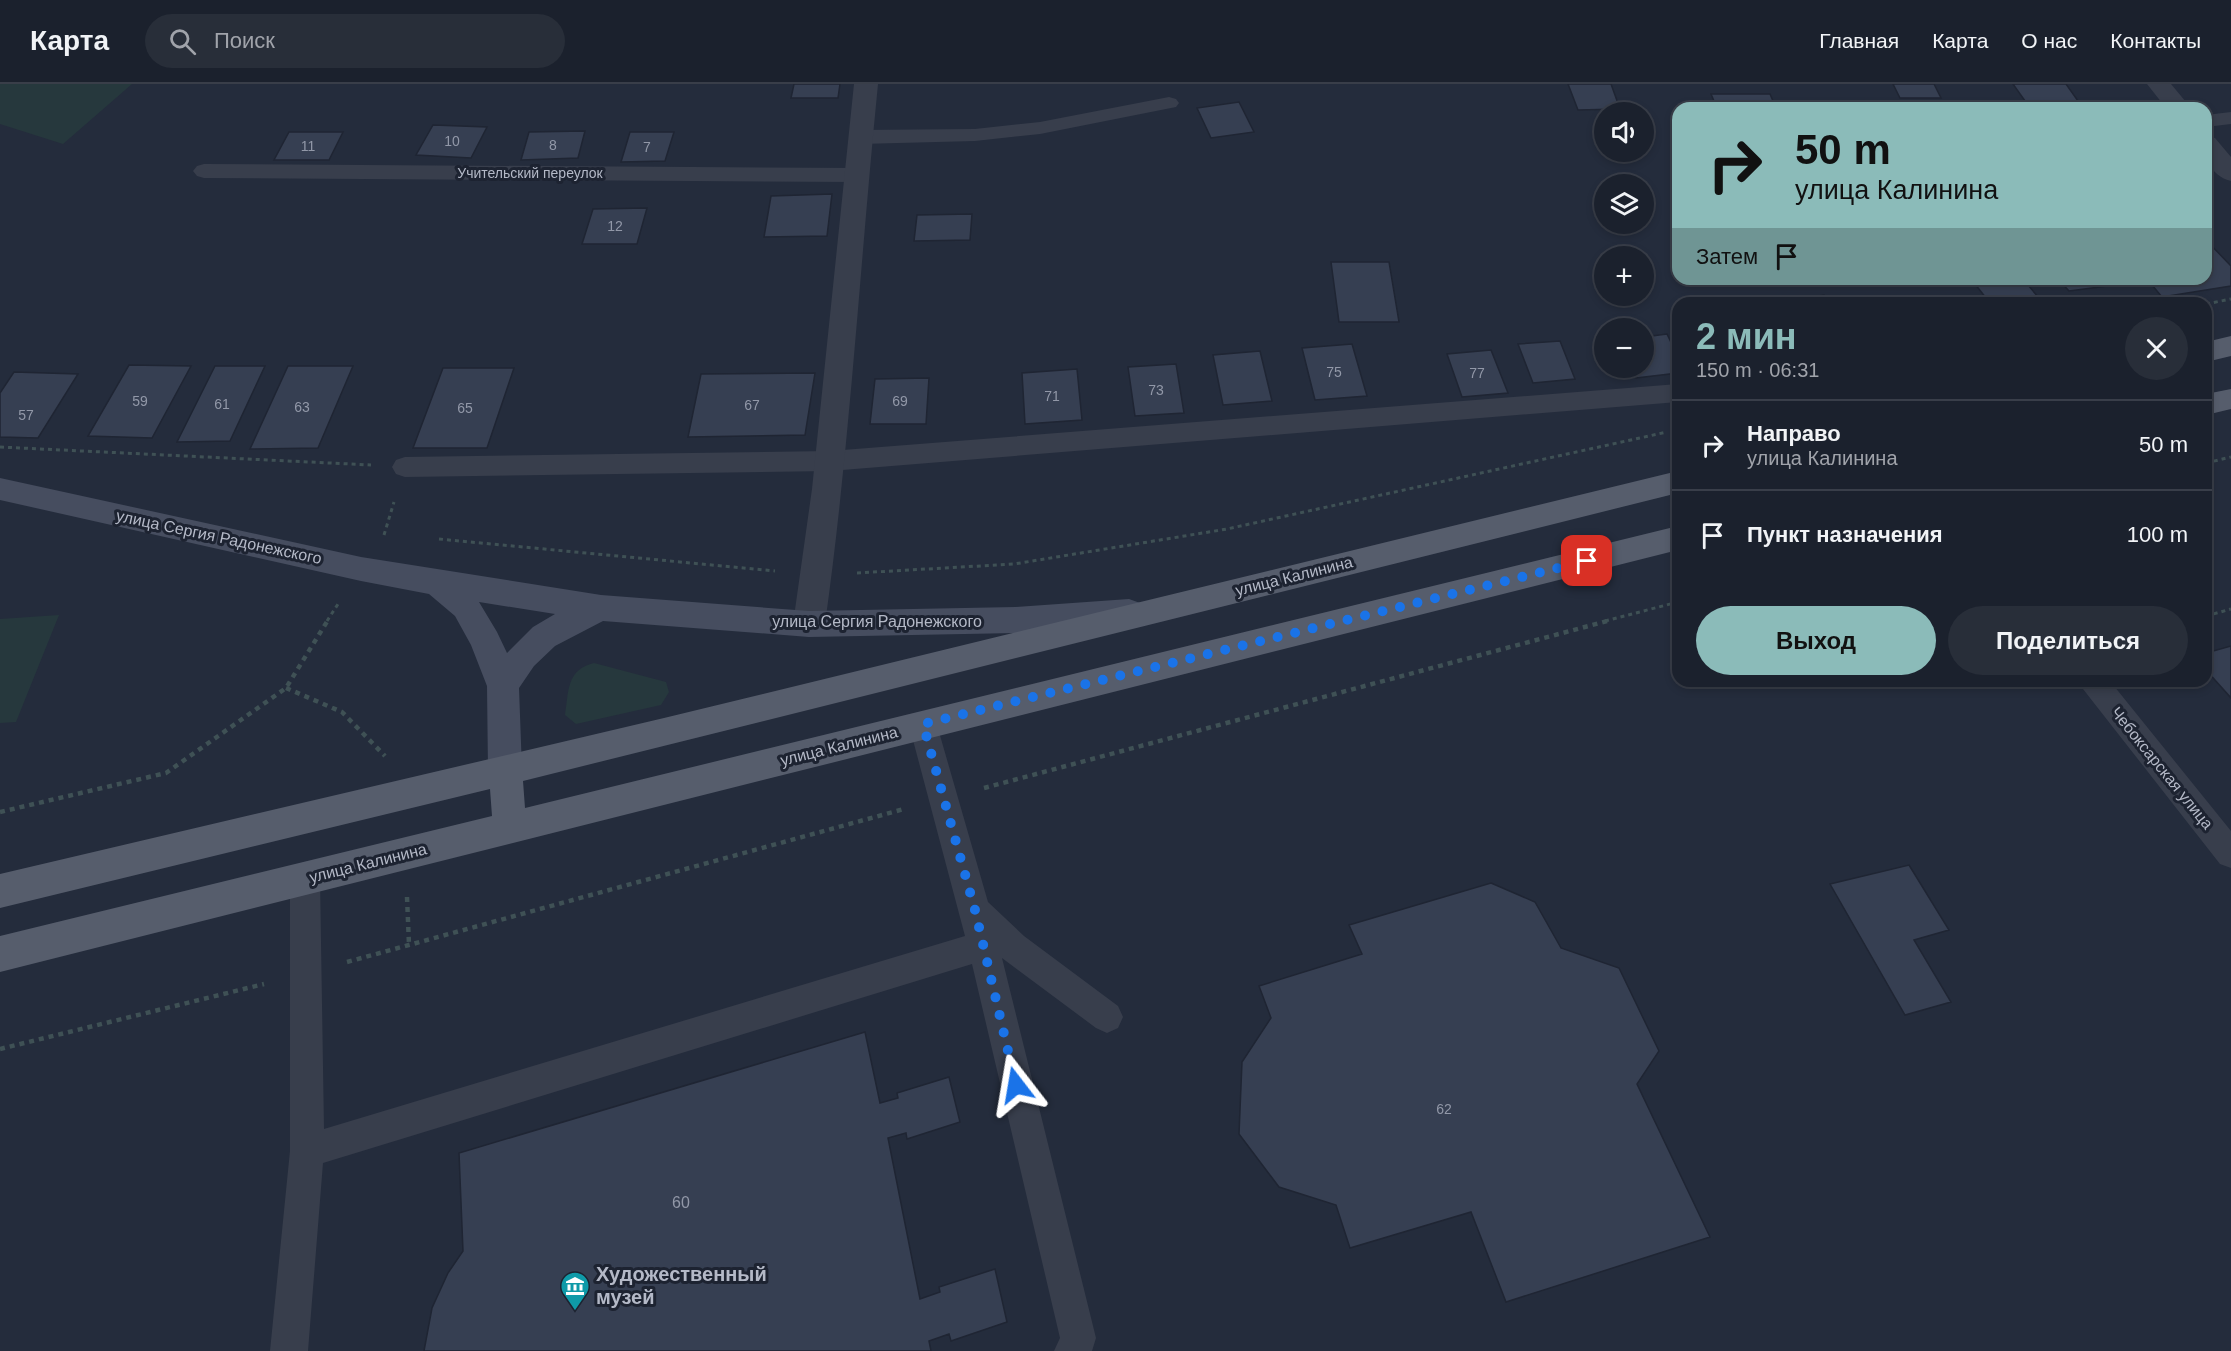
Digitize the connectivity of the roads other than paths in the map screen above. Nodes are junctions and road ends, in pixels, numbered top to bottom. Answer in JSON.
{"nodes":[{"id":1,"x":866,"y":84,"type":"edge"},
{"id":2,"x":2159,"y":84,"type":"edge"},
{"id":3,"x":2173,"y":102,"type":"edge"},
{"id":4,"x":1169,"y":103,"type":"dead end"},
{"id":5,"x":2231,"y":118,"type":"edge"},
{"id":6,"x":2212,"y":120,"type":"edge"},
{"id":7,"x":860,"y":137,"type":"junction"},
{"id":8,"x":2212,"y":150,"type":"edge"},
{"id":9,"x":204,"y":171,"type":"dead end"},
{"id":10,"x":2231,"y":173,"type":"edge"},
{"id":11,"x":856,"y":175,"type":"junction"},
{"id":12,"x":2231,"y":346,"type":"edge"},
{"id":13,"x":2212,"y":351,"type":"edge"},
{"id":14,"x":1672,"y":393,"type":"edge"},
{"id":15,"x":2231,"y":399,"type":"edge"},
{"id":16,"x":2212,"y":404,"type":"edge"},
{"id":17,"x":831,"y":461,"type":"junction"},
{"id":18,"x":405,"y":467,"type":"road end"},
{"id":19,"x":1672,"y":483,"type":"edge"},
{"id":20,"x":0,"y":489,"type":"edge"},
{"id":21,"x":1672,"y":539,"type":"edge"},
{"id":22,"x":438,"y":583,"type":"junction"},
{"id":23,"x":601,"y":608,"type":"junction"},
{"id":24,"x":1152,"y":611,"type":"junction"},
{"id":25,"x":809,"y":624,"type":"junction"},
{"id":26,"x":503,"y":686,"type":"junction"},
{"id":27,"x":2098,"y":687,"type":"edge"},
{"id":28,"x":923,"y":724,"type":"junction"},
{"id":29,"x":505,"y":770,"type":"junction"},
{"id":30,"x":510,"y":828,"type":"junction"},
{"id":31,"x":2231,"y":854,"type":"edge"},
{"id":32,"x":305,"y":879,"type":"junction"},
{"id":33,"x":0,"y":891,"type":"edge"},
{"id":34,"x":975,"y":910,"type":"junction"},
{"id":35,"x":982,"y":946,"type":"junction"},
{"id":36,"x":0,"y":954,"type":"edge"},
{"id":37,"x":1107,"y":1017,"type":"dead end"},
{"id":38,"x":307,"y":1151,"type":"junction"},
{"id":39,"x":289,"y":1351,"type":"edge"},
{"id":40,"x":1073,"y":1351,"type":"edge"}],
"edges":[{"from":1,"to":7,"type":"street"},
{"from":2,"to":3,"type":"street"},
{"from":4,"to":7,"type":"lane"},
{"from":5,"to":6,"type":"lane"},
{"from":7,"to":11,"type":"street"},
{"from":8,"to":10,"type":"street"},
{"from":9,"to":11,"type":"lane","name":"Учительский переулок"},
{"from":11,"to":17,"type":"street"},
{"from":12,"to":13,"type":"main road"},
{"from":14,"to":17,"type":"lane"},
{"from":15,"to":16,"type":"main road"},
{"from":17,"to":18,"type":"lane"},
{"from":17,"to":25,"type":"street"},
{"from":19,"to":24,"type":"main road","name":"улица Калинина"},
{"from":20,"to":22,"type":"street","name":"улица Сергия Радонежского"},
{"from":21,"to":28,"type":"main road","name":"улица Калинина"},
{"from":22,"to":23,"type":"street","name":"улица Сергия Радонежского"},
{"from":22,"to":26,"type":"street","name":"улица Сергия Радонежского"},
{"from":23,"to":25,"type":"street","name":"улица Сергия Радонежского"},
{"from":23,"to":26,"type":"street","name":"улица Сергия Радонежского"},
{"from":24,"to":25,"type":"street","name":"улица Сергия Радонежского"},
{"from":24,"to":29,"type":"main road","name":"улица Калинина"},
{"from":26,"to":29,"type":"street","name":"улица Сергия Радонежского"},
{"from":27,"to":31,"type":"lane","name":"Чебоксарская улица"},
{"from":28,"to":30,"type":"main road","name":"улица Калинина"},
{"from":28,"to":34,"type":"lane"},
{"from":29,"to":30,"type":"main road"},
{"from":29,"to":33,"type":"main road","name":"улица Калинина"},
{"from":30,"to":32,"type":"main road","name":"улица Калинина"},
{"from":32,"to":36,"type":"main road","name":"улица Калинина"},
{"from":32,"to":38,"type":"lane"},
{"from":34,"to":35,"type":"lane"},
{"from":34,"to":37,"type":"lane"},
{"from":35,"to":38,"type":"lane"},
{"from":35,"to":40,"type":"lane"},
{"from":38,"to":39,"type":"lane"}]}
